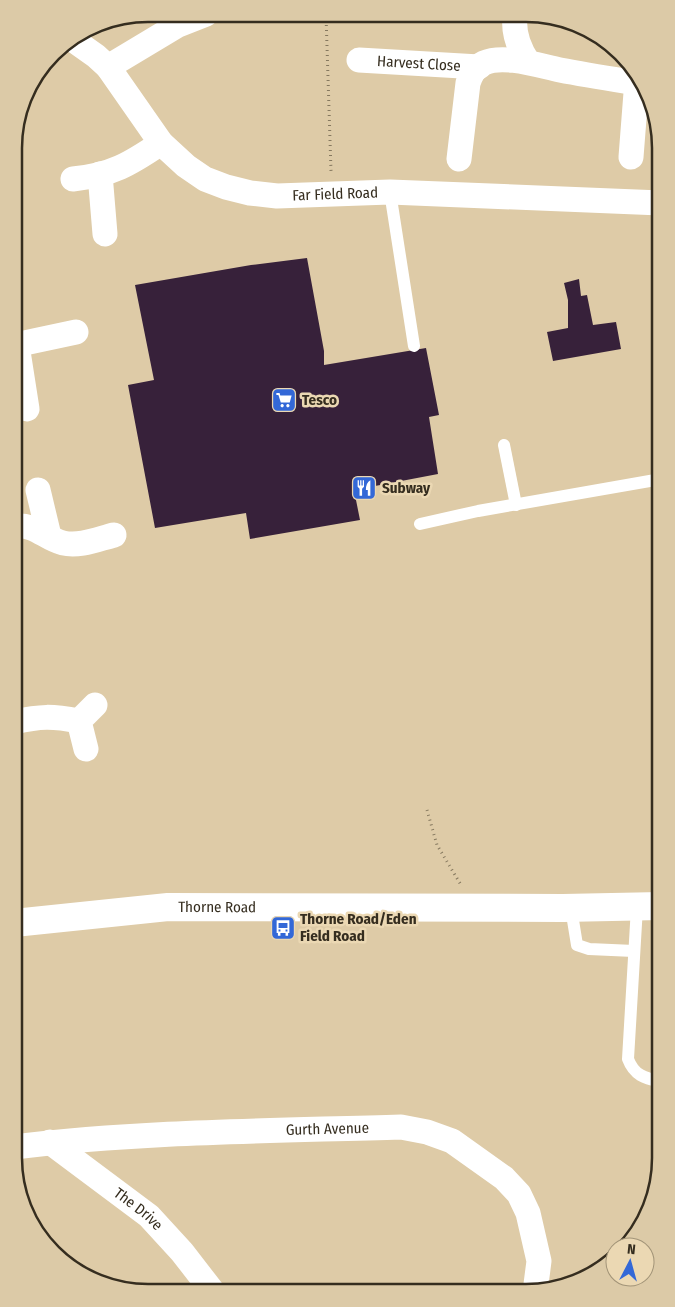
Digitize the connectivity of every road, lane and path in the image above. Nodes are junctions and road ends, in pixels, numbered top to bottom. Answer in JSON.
{"nodes":[{"id":1,"x":515,"y":22,"type":"edge"},
{"id":2,"x":181,"y":23,"type":"edge"},
{"id":3,"x":326,"y":23,"type":"edge"},
{"id":4,"x":79,"y":44,"type":"edge"},
{"id":5,"x":359,"y":60,"type":"dead end"},
{"id":6,"x":528,"y":62,"type":"junction"},
{"id":7,"x":108,"y":67,"type":"junction"},
{"id":8,"x":479,"y":67,"type":"junction"},
{"id":9,"x":633,"y":81,"type":"edge"},
{"id":10,"x":637,"y":87,"type":"edge"},
{"id":11,"x":161,"y":143,"type":"junction"},
{"id":12,"x":631,"y":158,"type":"dead end"},
{"id":13,"x":458,"y":159,"type":"dead end"},
{"id":14,"x":100,"y":174,"type":"junction"},
{"id":15,"x":73,"y":179,"type":"dead end"},
{"id":16,"x":390,"y":192,"type":"junction"},
{"id":17,"x":331,"y":194,"type":"junction"},
{"id":18,"x":652,"y":203,"type":"edge"},
{"id":19,"x":105,"y":234,"type":"dead end"},
{"id":20,"x":76,"y":332,"type":"dead end"},
{"id":21,"x":22,"y":344,"type":"edge"},
{"id":22,"x":414,"y":346,"type":"dead end"},
{"id":23,"x":22,"y":380,"type":"edge"},
{"id":24,"x":27,"y":409,"type":"dead end"},
{"id":25,"x":504,"y":445,"type":"dead end"},
{"id":26,"x":652,"y":481,"type":"edge"},
{"id":27,"x":38,"y":490,"type":"dead end"},
{"id":28,"x":516,"y":504,"type":"junction"},
{"id":29,"x":420,"y":524,"type":"dead end"},
{"id":30,"x":22,"y":527,"type":"edge"},
{"id":31,"x":49,"y":536,"type":"junction"},
{"id":32,"x":114,"y":536,"type":"dead end"},
{"id":33,"x":22,"y":720,"type":"edge"},
{"id":34,"x":86,"y":749,"type":"dead end"},
{"id":35,"x":427,"y":810,"type":"dead end"},
{"id":36,"x":649,"y":906,"type":"edge"},
{"id":37,"x":474,"y":907,"type":"junction"},
{"id":38,"x":571,"y":908,"type":"junction"},
{"id":39,"x":22,"y":923,"type":"edge"},
{"id":40,"x":634,"y":951,"type":"junction"},
{"id":41,"x":652,"y":1080,"type":"edge"},
{"id":42,"x":108,"y":1138,"type":"junction"},
{"id":43,"x":50,"y":1142,"type":"junction"},
{"id":44,"x":22,"y":1146,"type":"edge"},
{"id":45,"x":101,"y":1181,"type":"junction"},
{"id":46,"x":536,"y":1283,"type":"edge"},
{"id":47,"x":207,"y":1284,"type":"edge"}],
"edges":[{"from":1,"to":6,"type":"street"},
{"from":2,"to":7,"type":"street"},
{"from":3,"to":17,"type":"path"},
{"from":4,"to":7,"type":"street","name":"Far Field Road"},
{"from":5,"to":8,"type":"street","name":"Harvest Close"},
{"from":6,"to":8,"type":"street","name":"Harvest Close"},
{"from":6,"to":9,"type":"street","name":"Harvest Close"},
{"from":7,"to":11,"type":"street","name":"Far Field Road"},
{"from":8,"to":13,"type":"street","name":"Harvest Close"},
{"from":10,"to":12,"type":"street","name":"Harvest Close"},
{"from":11,"to":14,"type":"street"},
{"from":11,"to":17,"type":"street","name":"Far Field Road"},
{"from":14,"to":15,"type":"street"},
{"from":14,"to":19,"type":"street"},
{"from":16,"to":17,"type":"street","name":"Far Field Road"},
{"from":16,"to":18,"type":"street","name":"Far Field Road"},
{"from":16,"to":22,"type":"lane"},
{"from":20,"to":21,"type":"street"},
{"from":23,"to":24,"type":"street"},
{"from":25,"to":28,"type":"lane"},
{"from":26,"to":28,"type":"lane"},
{"from":27,"to":31,"type":"street"},
{"from":28,"to":29,"type":"lane"},
{"from":30,"to":31,"type":"street"},
{"from":31,"to":32,"type":"street"},
{"from":33,"to":34,"type":"street"},
{"from":35,"to":37,"type":"path"},
{"from":36,"to":38,"type":"main road","name":"Thorne Road"},
{"from":36,"to":40,"type":"lane"},
{"from":37,"to":38,"type":"main road","name":"Thorne Road"},
{"from":37,"to":39,"type":"main road","name":"Thorne Road"},
{"from":38,"to":40,"type":"lane"},
{"from":40,"to":41,"type":"lane"},
{"from":42,"to":43,"type":"street","name":"Gurth Avenue"},
{"from":42,"to":45,"type":"street"},
{"from":42,"to":46,"type":"street","name":"Gurth Avenue"},
{"from":43,"to":44,"type":"street","name":"Gurth Avenue"},
{"from":43,"to":45,"type":"street","name":"The Drive"},
{"from":45,"to":47,"type":"street","name":"The Drive"}]}
